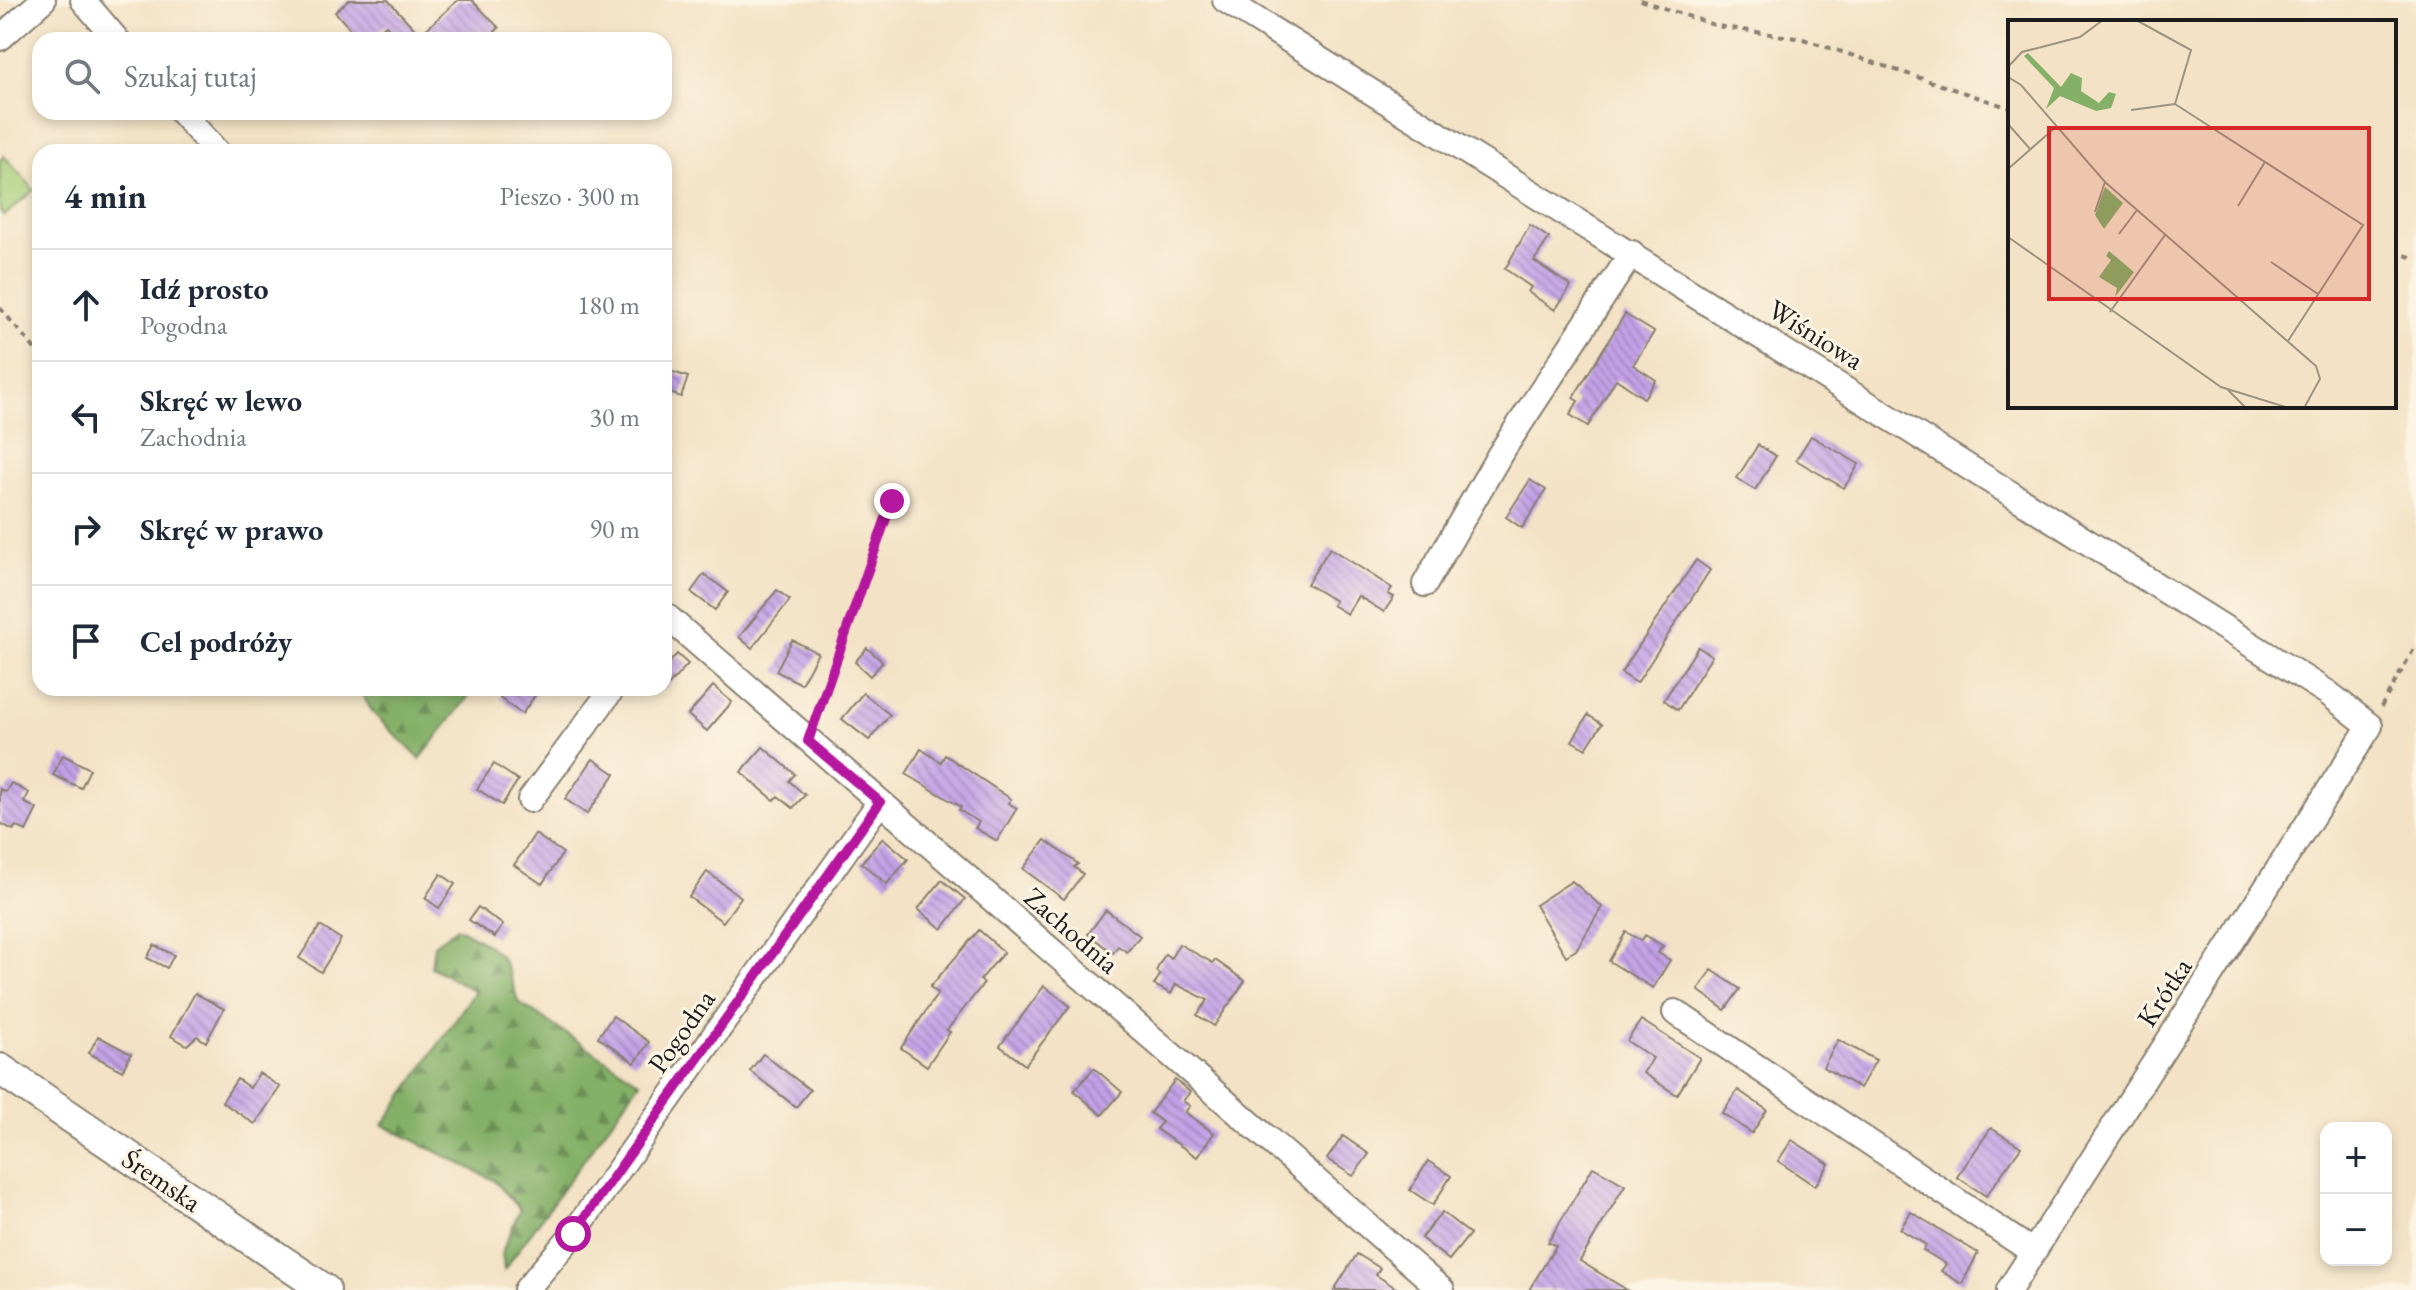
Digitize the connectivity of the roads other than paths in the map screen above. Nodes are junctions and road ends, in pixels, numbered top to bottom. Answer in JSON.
{"nodes":[{"id":1,"x":43,"y":0,"type":"edge"},
{"id":2,"x":83,"y":0,"type":"edge"},
{"id":3,"x":1225,"y":0,"type":"edge"},
{"id":4,"x":110,"y":32,"type":"edge"},
{"id":5,"x":0,"y":38,"type":"edge"},
{"id":6,"x":188,"y":120,"type":"edge"},
{"id":7,"x":210,"y":144,"type":"edge"},
{"id":8,"x":1632,"y":253,"type":"junction"},
{"id":9,"x":1425,"y":584,"type":"dead end"},
{"id":10,"x":672,"y":622,"type":"edge"},
{"id":11,"x":607,"y":696,"type":"edge"},
{"id":12,"x":2370,"y":726,"type":"joint"},
{"id":13,"x":530,"y":800,"type":"dead end"},
{"id":14,"x":880,"y":802,"type":"junction"},
{"id":15,"x":1675,"y":1012,"type":"dead end"},
{"id":16,"x":0,"y":1069,"type":"edge"},
{"id":17,"x":2033,"y":1252,"type":"junction"},
{"id":18,"x":325,"y":1290,"type":"edge"},
{"id":19,"x":526,"y":1290,"type":"edge"},
{"id":20,"x":1442,"y":1290,"type":"edge"},
{"id":21,"x":2009,"y":1290,"type":"edge"}],
"edges":[{"from":1,"to":5,"type":"street"},
{"from":2,"to":4,"type":"street"},
{"from":3,"to":8,"type":"street","name":"Wiśniowa"},
{"from":6,"to":7,"type":"street"},
{"from":8,"to":9,"type":"street"},
{"from":8,"to":12,"type":"street","name":"Wiśniowa"},
{"from":10,"to":14,"type":"street","name":"Zachodnia"},
{"from":11,"to":13,"type":"street"},
{"from":12,"to":17,"type":"street","name":"Krótka"},
{"from":14,"to":19,"type":"street","name":"Pogodna"},
{"from":14,"to":20,"type":"street","name":"Zachodnia"},
{"from":15,"to":17,"type":"street"},
{"from":16,"to":18,"type":"main road","name":"Śremska"},
{"from":17,"to":21,"type":"street","name":"Krótka"}]}
